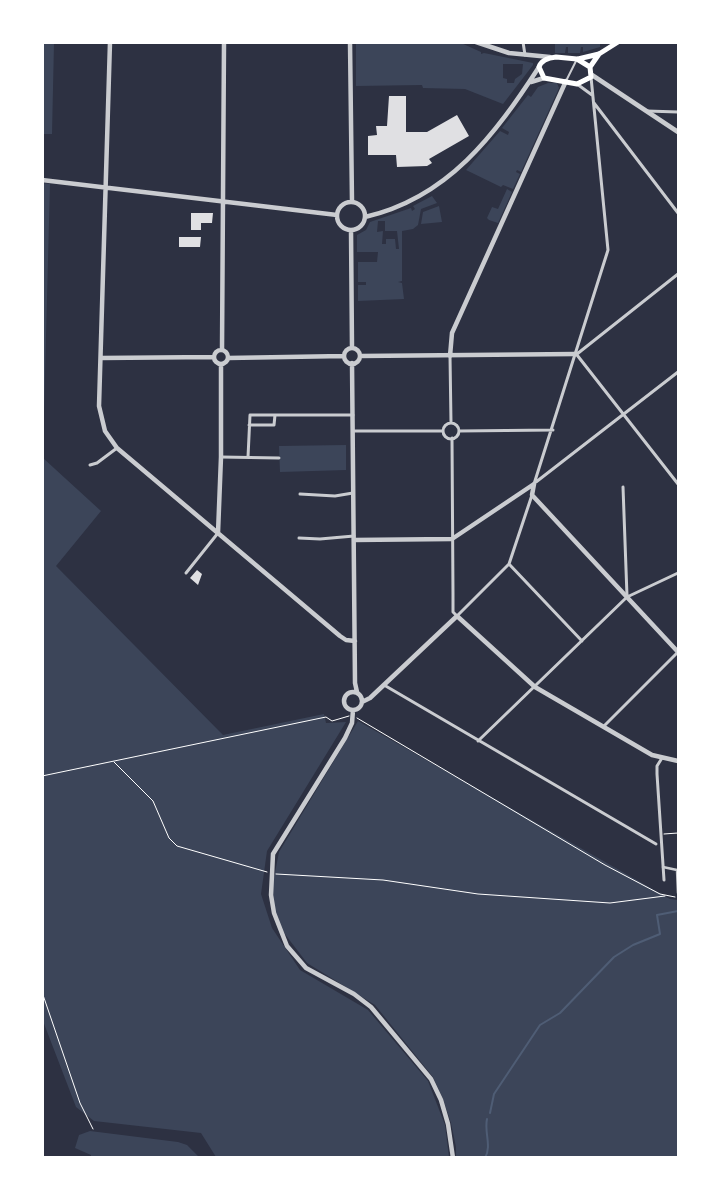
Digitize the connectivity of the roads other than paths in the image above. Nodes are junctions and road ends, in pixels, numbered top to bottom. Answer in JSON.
{"nodes":[{"id":1,"x":110,"y":42,"type":"edge"},
{"id":2,"x":224,"y":42,"type":"edge"},
{"id":3,"x":350,"y":42,"type":"edge"},
{"id":4,"x":476,"y":42,"type":"edge"},
{"id":5,"x":523,"y":42,"type":"edge"},
{"id":6,"x":618,"y":42,"type":"edge"},
{"id":7,"x":599,"y":54,"type":"junction"},
{"id":8,"x":525,"y":56,"type":"junction"},
{"id":9,"x":533,"y":57,"type":"junction"},
{"id":10,"x":552,"y":57,"type":"junction"},
{"id":11,"x":577,"y":59,"type":"junction"},
{"id":12,"x":539,"y":66,"type":"junction"},
{"id":13,"x":590,"y":67,"type":"junction"},
{"id":14,"x":592,"y":76,"type":"junction"},
{"id":15,"x":544,"y":78,"type":"junction"},
{"id":16,"x":566,"y":81,"type":"junction"},
{"id":17,"x":529,"y":82,"type":"junction"},
{"id":18,"x":577,"y":84,"type":"junction"},
{"id":19,"x":592,"y":96,"type":"junction"},
{"id":20,"x":594,"y":102,"type":"junction"},
{"id":21,"x":647,"y":111,"type":"junction"},
{"id":22,"x":678,"y":112,"type":"edge"},
{"id":23,"x":678,"y":132,"type":"edge"},
{"id":24,"x":42,"y":180,"type":"edge"},
{"id":25,"x":105,"y":186,"type":"junction"},
{"id":26,"x":223,"y":201,"type":"junction"},
{"id":27,"x":352,"y":202,"type":"junction"},
{"id":28,"x":678,"y":213,"type":"edge"},
{"id":29,"x":337,"y":215,"type":"junction"},
{"id":30,"x":365,"y":217,"type":"junction"},
{"id":31,"x":351,"y":230,"type":"junction"},
{"id":32,"x":678,"y":274,"type":"edge"},
{"id":33,"x":352,"y":348,"type":"junction"},
{"id":34,"x":222,"y":350,"type":"junction"},
{"id":35,"x":576,"y":354,"type":"junction"},
{"id":36,"x":344,"y":356,"type":"junction"},
{"id":37,"x":360,"y":356,"type":"junction"},
{"id":38,"x":450,"y":356,"type":"junction"},
{"id":39,"x":214,"y":357,"type":"junction"},
{"id":40,"x":101,"y":358,"type":"junction"},
{"id":41,"x":228,"y":358,"type":"junction"},
{"id":42,"x":221,"y":364,"type":"junction"},
{"id":43,"x":352,"y":364,"type":"junction"},
{"id":44,"x":678,"y":372,"type":"edge"},
{"id":45,"x":275,"y":415,"type":"junction"},
{"id":46,"x":353,"y":415,"type":"junction"},
{"id":47,"x":624,"y":415,"type":"junction"},
{"id":48,"x":451,"y":423,"type":"junction"},
{"id":49,"x":249,"y":425,"type":"junction"},
{"id":50,"x":553,"y":430,"type":"junction"},
{"id":51,"x":353,"y":431,"type":"junction"},
{"id":52,"x":443,"y":431,"type":"junction"},
{"id":53,"x":459,"y":431,"type":"junction"},
{"id":54,"x":452,"y":438,"type":"junction"},
{"id":55,"x":117,"y":448,"type":"junction"},
{"id":56,"x":221,"y":457,"type":"junction"},
{"id":57,"x":248,"y":457,"type":"junction"},
{"id":58,"x":280,"y":458,"type":"dead end"},
{"id":59,"x":90,"y":465,"type":"dead end"},
{"id":60,"x":678,"y":484,"type":"edge"},
{"id":61,"x":623,"y":487,"type":"dead end"},
{"id":62,"x":533,"y":489,"type":"junction"},
{"id":63,"x":353,"y":493,"type":"junction"},
{"id":64,"x":300,"y":494,"type":"dead end"},
{"id":65,"x":218,"y":533,"type":"junction"},
{"id":66,"x":299,"y":538,"type":"dead end"},
{"id":67,"x":354,"y":538,"type":"junction"},
{"id":68,"x":452,"y":539,"type":"junction"},
{"id":69,"x":509,"y":564,"type":"junction"},
{"id":70,"x":186,"y":573,"type":"dead end"},
{"id":71,"x":678,"y":573,"type":"edge"},
{"id":72,"x":627,"y":597,"type":"junction"},
{"id":73,"x":457,"y":616,"type":"junction"},
{"id":74,"x":354,"y":641,"type":"junction"},
{"id":75,"x":582,"y":641,"type":"junction"},
{"id":76,"x":678,"y":652,"type":"edge"},
{"id":77,"x":355,"y":683,"type":"junction"},
{"id":78,"x":384,"y":685,"type":"junction"},
{"id":79,"x":535,"y":687,"type":"junction"},
{"id":80,"x":350,"y":692,"type":"junction"},
{"id":81,"x":359,"y":694,"type":"junction"},
{"id":82,"x":373,"y":695,"type":"junction"},
{"id":83,"x":362,"y":702,"type":"junction"},
{"id":84,"x":353,"y":710,"type":"junction"},
{"id":85,"x":604,"y":726,"type":"junction"},
{"id":86,"x":478,"y":741,"type":"junction"},
{"id":87,"x":662,"y":758,"type":"junction"},
{"id":88,"x":678,"y":761,"type":"edge"},
{"id":89,"x":656,"y":844,"type":"joint"},
{"id":90,"x":661,"y":844,"type":"junction"},
{"id":91,"x":663,"y":867,"type":"junction"},
{"id":92,"x":664,"y":880,"type":"dead end"},
{"id":93,"x":678,"y":893,"type":"edge"},
{"id":94,"x":453,"y":1158,"type":"edge"}],
"edges":[{"from":1,"to":25,"type":"street"},
{"from":2,"to":26,"type":"street"},
{"from":3,"to":27,"type":"street"},
{"from":4,"to":8,"type":"street"},
{"from":5,"to":8,"type":"street"},
{"from":6,"to":7,"type":"main road"},
{"from":7,"to":11,"type":"main road"},
{"from":7,"to":13,"type":"main road"},
{"from":8,"to":9,"type":"street"},
{"from":9,"to":10,"type":"street"},
{"from":9,"to":12,"type":"street"},
{"from":10,"to":11,"type":"main road"},
{"from":10,"to":12,"type":"main road"},
{"from":11,"to":13,"type":"main road"},
{"from":11,"to":16,"type":"lane"},
{"from":12,"to":15,"type":"main road"},
{"from":12,"to":17,"type":"street"},
{"from":13,"to":14,"type":"main road"},
{"from":14,"to":18,"type":"main road"},
{"from":14,"to":19,"type":"street"},
{"from":14,"to":21,"type":"street"},
{"from":15,"to":16,"type":"main road"},
{"from":15,"to":17,"type":"street"},
{"from":16,"to":18,"type":"main road"},
{"from":16,"to":38,"type":"street"},
{"from":17,"to":30,"type":"street"},
{"from":18,"to":19,"type":"street"},
{"from":19,"to":20,"type":"street"},
{"from":20,"to":28,"type":"street"},
{"from":20,"to":35,"type":"street"},
{"from":21,"to":22,"type":"street"},
{"from":21,"to":23,"type":"street"},
{"from":24,"to":25,"type":"street"},
{"from":25,"to":26,"type":"street"},
{"from":25,"to":40,"type":"street"},
{"from":26,"to":29,"type":"street"},
{"from":26,"to":34,"type":"street"},
{"from":27,"to":29,"type":"street"},
{"from":27,"to":30,"type":"street"},
{"from":29,"to":31,"type":"street"},
{"from":30,"to":31,"type":"street"},
{"from":31,"to":33,"type":"street"},
{"from":32,"to":35,"type":"street"},
{"from":33,"to":36,"type":"street"},
{"from":33,"to":37,"type":"street"},
{"from":34,"to":39,"type":"street"},
{"from":34,"to":41,"type":"street"},
{"from":35,"to":38,"type":"street"},
{"from":35,"to":47,"type":"street"},
{"from":35,"to":50,"type":"street"},
{"from":36,"to":41,"type":"street"},
{"from":36,"to":43,"type":"street"},
{"from":37,"to":38,"type":"street"},
{"from":37,"to":43,"type":"street"},
{"from":38,"to":48,"type":"street"},
{"from":39,"to":40,"type":"street"},
{"from":39,"to":42,"type":"street"},
{"from":40,"to":55,"type":"street"},
{"from":41,"to":42,"type":"street"},
{"from":42,"to":56,"type":"street"},
{"from":43,"to":46,"type":"street"},
{"from":44,"to":47,"type":"street"},
{"from":45,"to":46,"type":"street"},
{"from":45,"to":49,"type":"street"},
{"from":45,"to":49,"type":"street"},
{"from":46,"to":51,"type":"street"},
{"from":47,"to":60,"type":"street"},
{"from":47,"to":62,"type":"street"},
{"from":48,"to":52,"type":"street"},
{"from":48,"to":53,"type":"street"},
{"from":49,"to":57,"type":"street"},
{"from":50,"to":53,"type":"street"},
{"from":50,"to":62,"type":"street"},
{"from":51,"to":52,"type":"street"},
{"from":51,"to":63,"type":"street"},
{"from":52,"to":54,"type":"street"},
{"from":53,"to":54,"type":"street"},
{"from":54,"to":68,"type":"street"},
{"from":55,"to":59,"type":"street"},
{"from":55,"to":65,"type":"street"},
{"from":56,"to":57,"type":"street"},
{"from":56,"to":65,"type":"street"},
{"from":57,"to":58,"type":"street"},
{"from":61,"to":72,"type":"street"},
{"from":62,"to":68,"type":"street"},
{"from":62,"to":69,"type":"street"},
{"from":62,"to":72,"type":"street"},
{"from":63,"to":64,"type":"street"},
{"from":63,"to":67,"type":"street"},
{"from":65,"to":70,"type":"street"},
{"from":65,"to":74,"type":"street"},
{"from":66,"to":67,"type":"street"},
{"from":67,"to":68,"type":"street"},
{"from":67,"to":74,"type":"street"},
{"from":68,"to":73,"type":"street"},
{"from":69,"to":73,"type":"street"},
{"from":69,"to":75,"type":"street"},
{"from":71,"to":72,"type":"street"},
{"from":72,"to":75,"type":"street"},
{"from":72,"to":76,"type":"street"},
{"from":73,"to":78,"type":"street"},
{"from":73,"to":79,"type":"street"},
{"from":74,"to":77,"type":"street"},
{"from":75,"to":79,"type":"street"},
{"from":76,"to":85,"type":"street"},
{"from":77,"to":80,"type":"street"},
{"from":77,"to":81,"type":"street"},
{"from":78,"to":82,"type":"street"},
{"from":78,"to":86,"type":"street"},
{"from":79,"to":85,"type":"street"},
{"from":79,"to":86,"type":"street"},
{"from":80,"to":81,"type":"street"},
{"from":80,"to":84,"type":"street"},
{"from":81,"to":82,"type":"street"},
{"from":81,"to":83,"type":"street"},
{"from":82,"to":83,"type":"street"},
{"from":83,"to":84,"type":"street"},
{"from":84,"to":94,"type":"street"},
{"from":85,"to":87,"type":"street"},
{"from":86,"to":89,"type":"street"},
{"from":87,"to":88,"type":"street"},
{"from":87,"to":90,"type":"street"},
{"from":89,"to":90,"type":"street"},
{"from":90,"to":91,"type":"street"},
{"from":91,"to":92,"type":"street"},
{"from":91,"to":93,"type":"street"}]}
